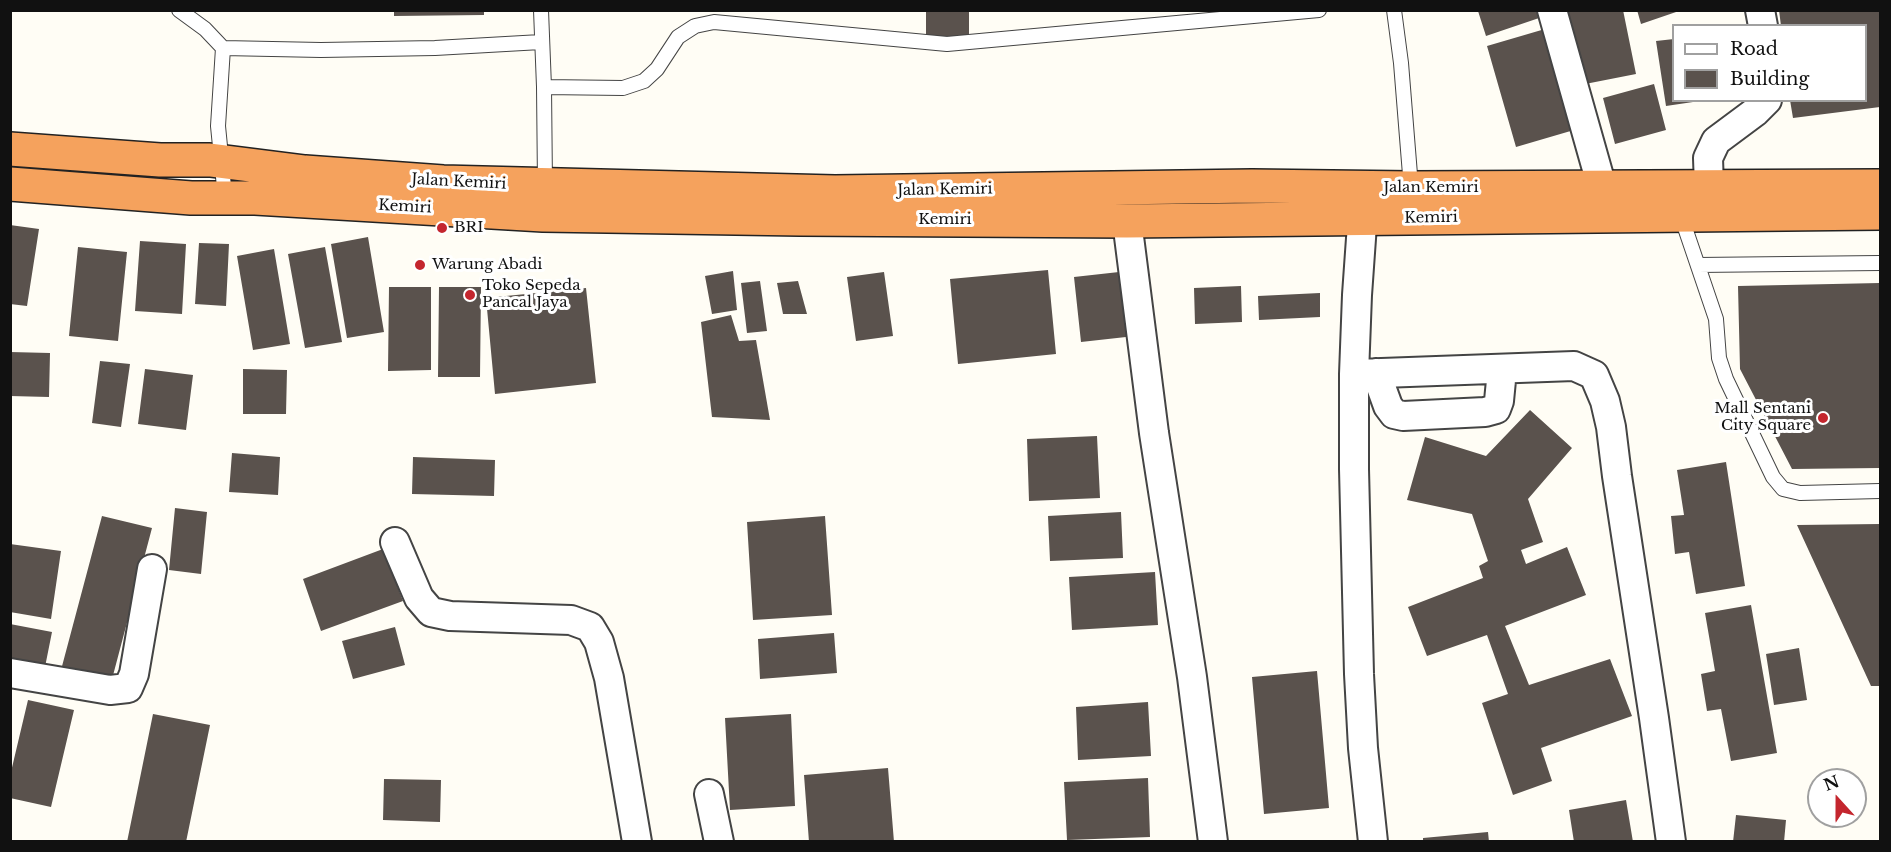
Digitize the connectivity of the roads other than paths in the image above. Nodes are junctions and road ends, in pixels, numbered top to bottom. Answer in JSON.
{"nodes":[{"id":1,"x":179,"y":10,"type":"edge"},
{"id":2,"x":541,"y":10,"type":"edge"},
{"id":3,"x":1319,"y":10,"type":"edge"},
{"id":4,"x":1394,"y":10,"type":"edge"},
{"id":5,"x":1552,"y":10,"type":"edge"},
{"id":6,"x":541,"y":42,"type":"junction"},
{"id":7,"x":223,"y":48,"type":"junction"},
{"id":8,"x":544,"y":87,"type":"junction"},
{"id":9,"x":1765,"y":102,"type":"edge"},
{"id":10,"x":10,"y":149,"type":"edge"},
{"id":11,"x":221,"y":161,"type":"junction"},
{"id":12,"x":10,"y":184,"type":"edge"},
{"id":13,"x":1881,"y":186,"type":"edge"},
{"id":14,"x":1602,"y":187,"type":"junction"},
{"id":15,"x":1709,"y":187,"type":"junction"},
{"id":16,"x":225,"y":197,"type":"junction"},
{"id":17,"x":544,"y":200,"type":"junction"},
{"id":18,"x":1363,"y":203,"type":"junction"},
{"id":19,"x":1412,"y":203,"type":"junction"},
{"id":20,"x":1881,"y":213,"type":"edge"},
{"id":21,"x":1681,"y":216,"type":"junction"},
{"id":22,"x":1127,"y":221,"type":"junction"},
{"id":23,"x":1881,"y":262,"type":"edge"},
{"id":24,"x":1698,"y":265,"type":"junction"},
{"id":25,"x":1502,"y":370,"type":"junction"},
{"id":26,"x":1365,"y":373,"type":"junction"},
{"id":27,"x":1881,"y":491,"type":"edge"},
{"id":28,"x":395,"y":542,"type":"dead end"},
{"id":29,"x":152,"y":569,"type":"dead end"},
{"id":30,"x":10,"y":673,"type":"edge"},
{"id":31,"x":709,"y":794,"type":"dead end"},
{"id":32,"x":637,"y":842,"type":"edge"},
{"id":33,"x":719,"y":842,"type":"edge"},
{"id":34,"x":1213,"y":842,"type":"edge"},
{"id":35,"x":1373,"y":842,"type":"edge"},
{"id":36,"x":1671,"y":842,"type":"edge"}],
"edges":[{"from":1,"to":7,"type":"lane"},
{"from":2,"to":6,"type":"lane"},
{"from":3,"to":8,"type":"lane"},
{"from":4,"to":19,"type":"lane"},
{"from":5,"to":14,"type":"street"},
{"from":6,"to":7,"type":"lane"},
{"from":6,"to":8,"type":"lane"},
{"from":7,"to":11,"type":"lane"},
{"from":8,"to":17,"type":"lane"},
{"from":9,"to":15,"type":"street"},
{"from":10,"to":11,"type":"highway","name":"Jalan Kemiri"},
{"from":11,"to":16,"type":"lane"},
{"from":11,"to":17,"type":"highway","name":"Jalan Kemiri"},
{"from":12,"to":16,"type":"highway","name":"Kemiri"},
{"from":13,"to":15,"type":"highway","name":"Jalan Kemiri"},
{"from":14,"to":15,"type":"highway","name":"Jalan Kemiri"},
{"from":14,"to":19,"type":"highway","name":"Jalan Kemiri"},
{"from":16,"to":17,"type":"highway","name":"Kemiri"},
{"from":17,"to":18,"type":"highway","name":"Jalan Kemiri"},
{"from":17,"to":22,"type":"highway","name":"Kemiri"},
{"from":18,"to":19,"type":"highway","name":"Jalan Kemiri"},
{"from":18,"to":22,"type":"highway","name":"Kemiri"},
{"from":18,"to":26,"type":"street"},
{"from":19,"to":21,"type":"highway","name":"Kemiri"},
{"from":20,"to":21,"type":"highway","name":"Kemiri"},
{"from":21,"to":24,"type":"lane"},
{"from":22,"to":34,"type":"street"},
{"from":23,"to":24,"type":"lane"},
{"from":24,"to":27,"type":"lane"},
{"from":25,"to":26,"type":"street"},
{"from":25,"to":26,"type":"street"},
{"from":25,"to":36,"type":"street"},
{"from":26,"to":35,"type":"street"},
{"from":28,"to":32,"type":"street"},
{"from":29,"to":30,"type":"street"},
{"from":31,"to":33,"type":"street"}]}
